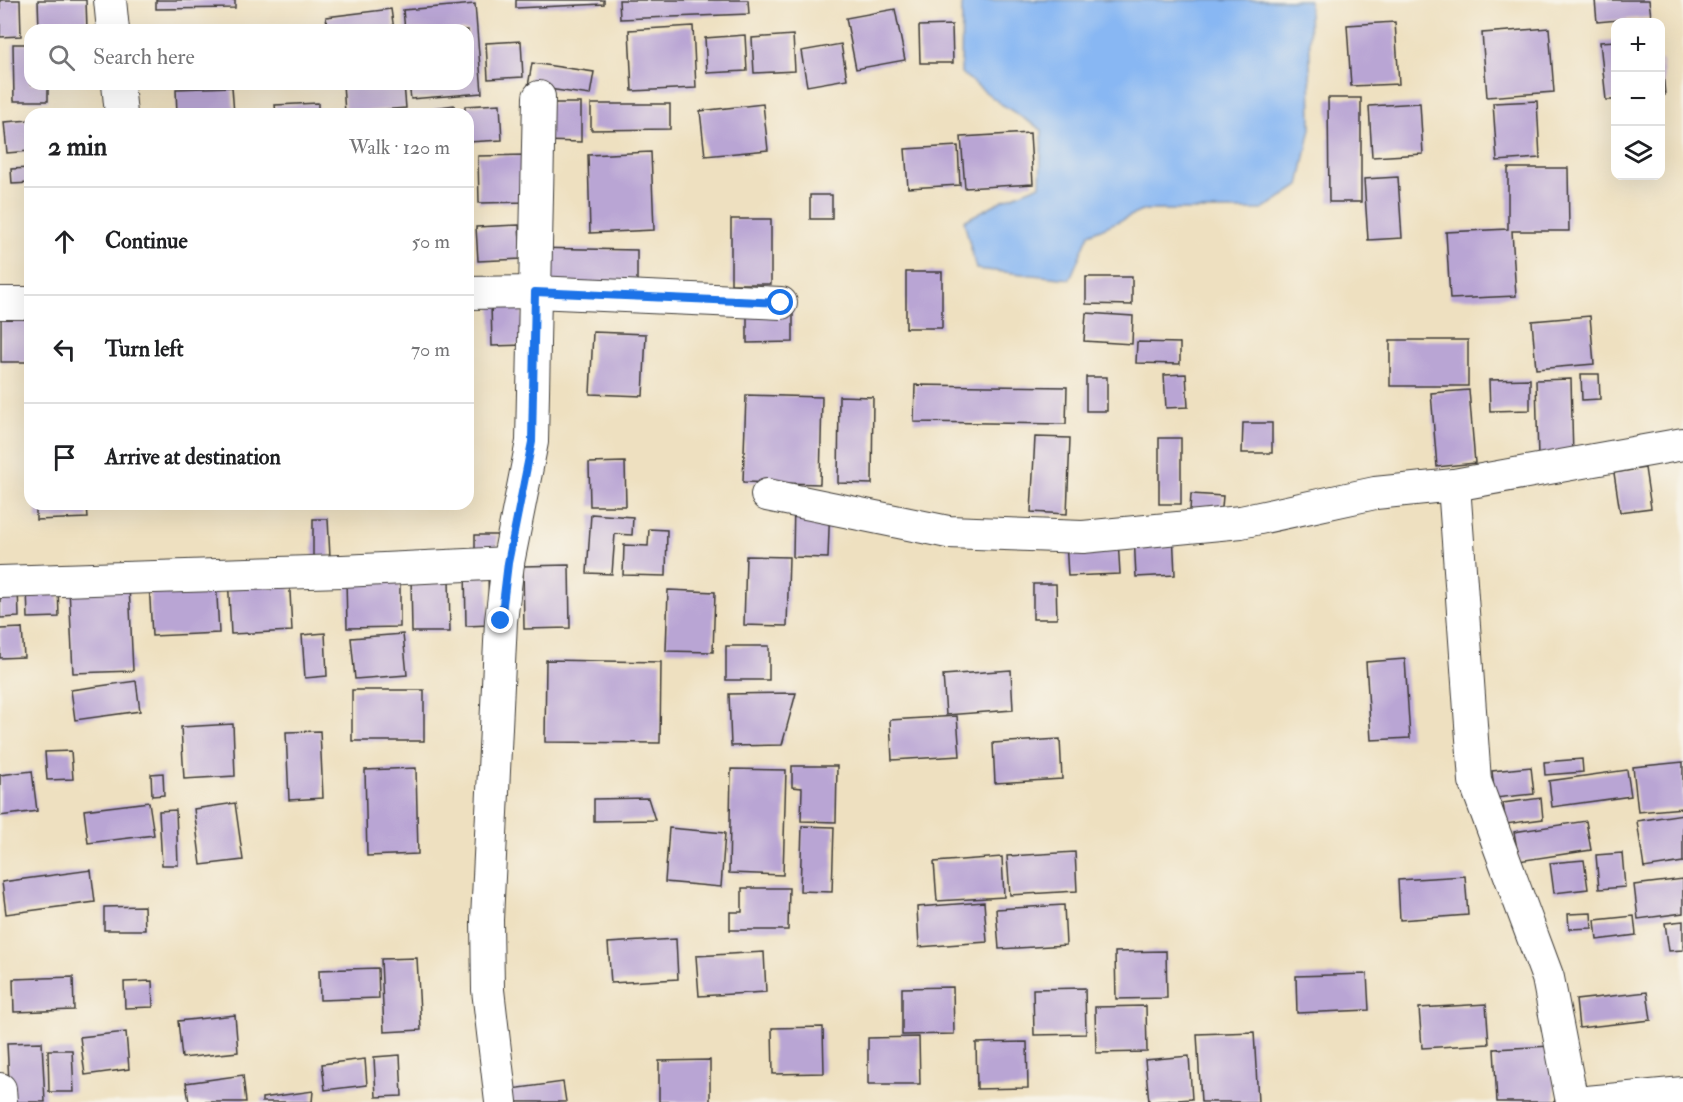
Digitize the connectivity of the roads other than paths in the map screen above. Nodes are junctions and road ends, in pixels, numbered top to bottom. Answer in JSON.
{"nodes":[{"id":1,"x":110,"y":0,"type":"edge"},
{"id":2,"x":112,"y":24,"type":"edge"},
{"id":3,"x":119,"y":90,"type":"edge"},
{"id":4,"x":539,"y":97,"type":"dead end"},
{"id":5,"x":120,"y":108,"type":"edge"},
{"id":6,"x":535,"y":292,"type":"junction"},
{"id":7,"x":474,"y":293,"type":"edge"},
{"id":8,"x":0,"y":303,"type":"edge"},
{"id":9,"x":24,"y":303,"type":"edge"},
{"id":10,"x":781,"y":303,"type":"dead end"},
{"id":11,"x":1683,"y":444,"type":"edge"},
{"id":12,"x":1454,"y":485,"type":"junction"},
{"id":13,"x":767,"y":495,"type":"dead end"},
{"id":14,"x":508,"y":563,"type":"junction"},
{"id":15,"x":0,"y":582,"type":"edge"},
{"id":16,"x":0,"y":1089,"type":"edge"},
{"id":17,"x":1683,"y":1093,"type":"edge"},
{"id":18,"x":1,"y":1102,"type":"edge"},
{"id":19,"x":501,"y":1102,"type":"edge"},
{"id":20,"x":1572,"y":1102,"type":"edge"},
{"id":21,"x":1587,"y":1102,"type":"edge"}],
"edges":[{"from":1,"to":2,"type":"street"},
{"from":3,"to":5,"type":"street"},
{"from":4,"to":6,"type":"street"},
{"from":6,"to":7,"type":"street"},
{"from":6,"to":10,"type":"street"},
{"from":6,"to":14,"type":"street"},
{"from":8,"to":9,"type":"street"},
{"from":11,"to":12,"type":"street"},
{"from":12,"to":13,"type":"street"},
{"from":12,"to":20,"type":"street"},
{"from":14,"to":15,"type":"street"},
{"from":14,"to":19,"type":"street"},
{"from":16,"to":18,"type":"street"},
{"from":17,"to":21,"type":"street"}]}
